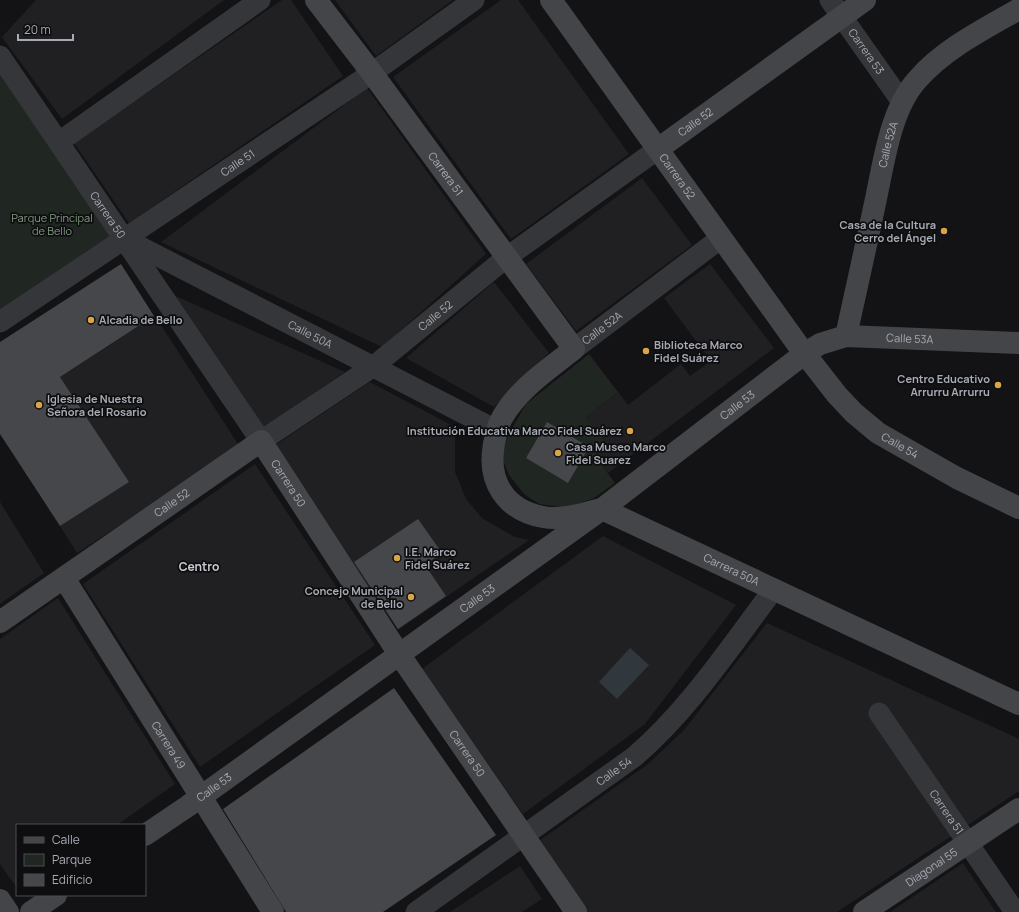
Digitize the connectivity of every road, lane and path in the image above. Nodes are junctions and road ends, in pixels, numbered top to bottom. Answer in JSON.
{"nodes":[{"id":1,"x":260,"y":0,"type":"edge"},
{"id":2,"x":316,"y":0,"type":"edge"},
{"id":3,"x":474,"y":0,"type":"edge"},
{"id":4,"x":551,"y":0,"type":"edge"},
{"id":5,"x":865,"y":0,"type":"edge"},
{"id":6,"x":836,"y":8,"type":"edge"},
{"id":7,"x":1019,"y":9,"type":"edge"},
{"id":8,"x":0,"y":56,"type":"edge"},
{"id":9,"x":372,"y":73,"type":"junction"},
{"id":10,"x":902,"y":102,"type":"junction"},
{"id":11,"x":59,"y":142,"type":"junction"},
{"id":12,"x":658,"y":149,"type":"junction"},
{"id":13,"x":721,"y":238,"type":"junction"},
{"id":14,"x":124,"y":239,"type":"junction"},
{"id":15,"x":507,"y":257,"type":"junction"},
{"id":16,"x":0,"y":322,"type":"edge"},
{"id":17,"x":846,"y":336,"type":"junction"},
{"id":18,"x":1019,"y":343,"type":"edge"},
{"id":19,"x":574,"y":349,"type":"junction"},
{"id":20,"x":804,"y":354,"type":"junction"},
{"id":21,"x":374,"y":366,"type":"junction"},
{"id":22,"x":496,"y":430,"type":"junction"},
{"id":23,"x":261,"y":442,"type":"junction"},
{"id":24,"x":1019,"y":508,"type":"edge"},
{"id":25,"x":602,"y":509,"type":"junction"},
{"id":26,"x":64,"y":578,"type":"junction"},
{"id":27,"x":774,"y":589,"type":"junction"},
{"id":28,"x":0,"y":622,"type":"edge"},
{"id":29,"x":399,"y":654,"type":"junction"},
{"id":30,"x":1019,"y":704,"type":"edge"},
{"id":31,"x":878,"y":713,"type":"dead end"},
{"id":32,"x":200,"y":797,"type":"junction"},
{"id":33,"x":1019,"y":809,"type":"edge"},
{"id":34,"x":146,"y":834,"type":"edge"},
{"id":35,"x":524,"y":836,"type":"junction"},
{"id":36,"x":968,"y":843,"type":"junction"},
{"id":37,"x":54,"y":896,"type":"edge"},
{"id":38,"x":0,"y":900,"type":"edge"},
{"id":39,"x":8,"y":912,"type":"edge"},
{"id":40,"x":30,"y":912,"type":"edge"},
{"id":41,"x":273,"y":912,"type":"edge"},
{"id":42,"x":416,"y":912,"type":"edge"},
{"id":43,"x":576,"y":912,"type":"edge"},
{"id":44,"x":864,"y":912,"type":"edge"},
{"id":45,"x":1015,"y":912,"type":"edge"}],
"edges":[{"from":1,"to":11,"type":"street"},
{"from":2,"to":9,"type":"main road","name":"Carrera 51"},
{"from":3,"to":9,"type":"street","name":"Calle 51"},
{"from":4,"to":12,"type":"main road","name":"Carrera 52"},
{"from":5,"to":6,"type":"main road","name":"Calle 52"},
{"from":6,"to":10,"type":"street","name":"Carrera 53"},
{"from":6,"to":12,"type":"main road","name":"Calle 52"},
{"from":7,"to":10,"type":"main road","name":"Calle 52A"},
{"from":8,"to":11,"type":"street","name":"Carrera 50"},
{"from":9,"to":14,"type":"street","name":"Calle 51"},
{"from":9,"to":15,"type":"main road","name":"Carrera 51"},
{"from":10,"to":17,"type":"main road","name":"Calle 52A"},
{"from":11,"to":14,"type":"street","name":"Carrera 50"},
{"from":12,"to":13,"type":"main road","name":"Carrera 52"},
{"from":12,"to":15,"type":"street","name":"Calle 52"},
{"from":13,"to":19,"type":"street","name":"Calle 52A"},
{"from":13,"to":20,"type":"main road","name":"Carrera 52"},
{"from":14,"to":16,"type":"street","name":"Calle 51"},
{"from":14,"to":21,"type":"street","name":"Calle 50A"},
{"from":14,"to":23,"type":"street","name":"Carrera 50"},
{"from":15,"to":19,"type":"main road","name":"Carrera 51"},
{"from":15,"to":21,"type":"street","name":"Calle 52"},
{"from":17,"to":18,"type":"main road","name":"Calle 53A"},
{"from":17,"to":20,"type":"main road","name":"Calle 53A"},
{"from":19,"to":22,"type":"main road","name":"Calle 52A"},
{"from":20,"to":24,"type":"main road","name":"Calle 54"},
{"from":20,"to":25,"type":"main road","name":"Calle 53"},
{"from":21,"to":22,"type":"street","name":"Calle 50A"},
{"from":21,"to":23,"type":"street","name":"Calle 52"},
{"from":22,"to":25,"type":"main road"},
{"from":23,"to":26,"type":"main road","name":"Calle 52"},
{"from":23,"to":29,"type":"main road","name":"Carrera 50"},
{"from":25,"to":27,"type":"main road","name":"Carrera 50A"},
{"from":25,"to":29,"type":"main road","name":"Calle 53"},
{"from":26,"to":28,"type":"main road","name":"Calle 52"},
{"from":26,"to":32,"type":"main road","name":"Carrera 49"},
{"from":27,"to":30,"type":"main road","name":"Carrera 50A"},
{"from":27,"to":35,"type":"street","name":"Calle 54"},
{"from":29,"to":32,"type":"main road","name":"Calle 53"},
{"from":29,"to":35,"type":"main road","name":"Carrera 50"},
{"from":31,"to":36,"type":"street","name":"Carrera 51"},
{"from":32,"to":34,"type":"main road","name":"Calle 53"},
{"from":32,"to":41,"type":"main road","name":"Carrera 49"},
{"from":33,"to":36,"type":"main road","name":"Diagonal 55"},
{"from":35,"to":42,"type":"street","name":"Calle 54"},
{"from":35,"to":43,"type":"main road","name":"Carrera 50"},
{"from":36,"to":44,"type":"main road","name":"Diagonal 55"},
{"from":36,"to":45,"type":"street","name":"Carrera 51"},
{"from":37,"to":40,"type":"main road"},
{"from":38,"to":39,"type":"main road"}]}
